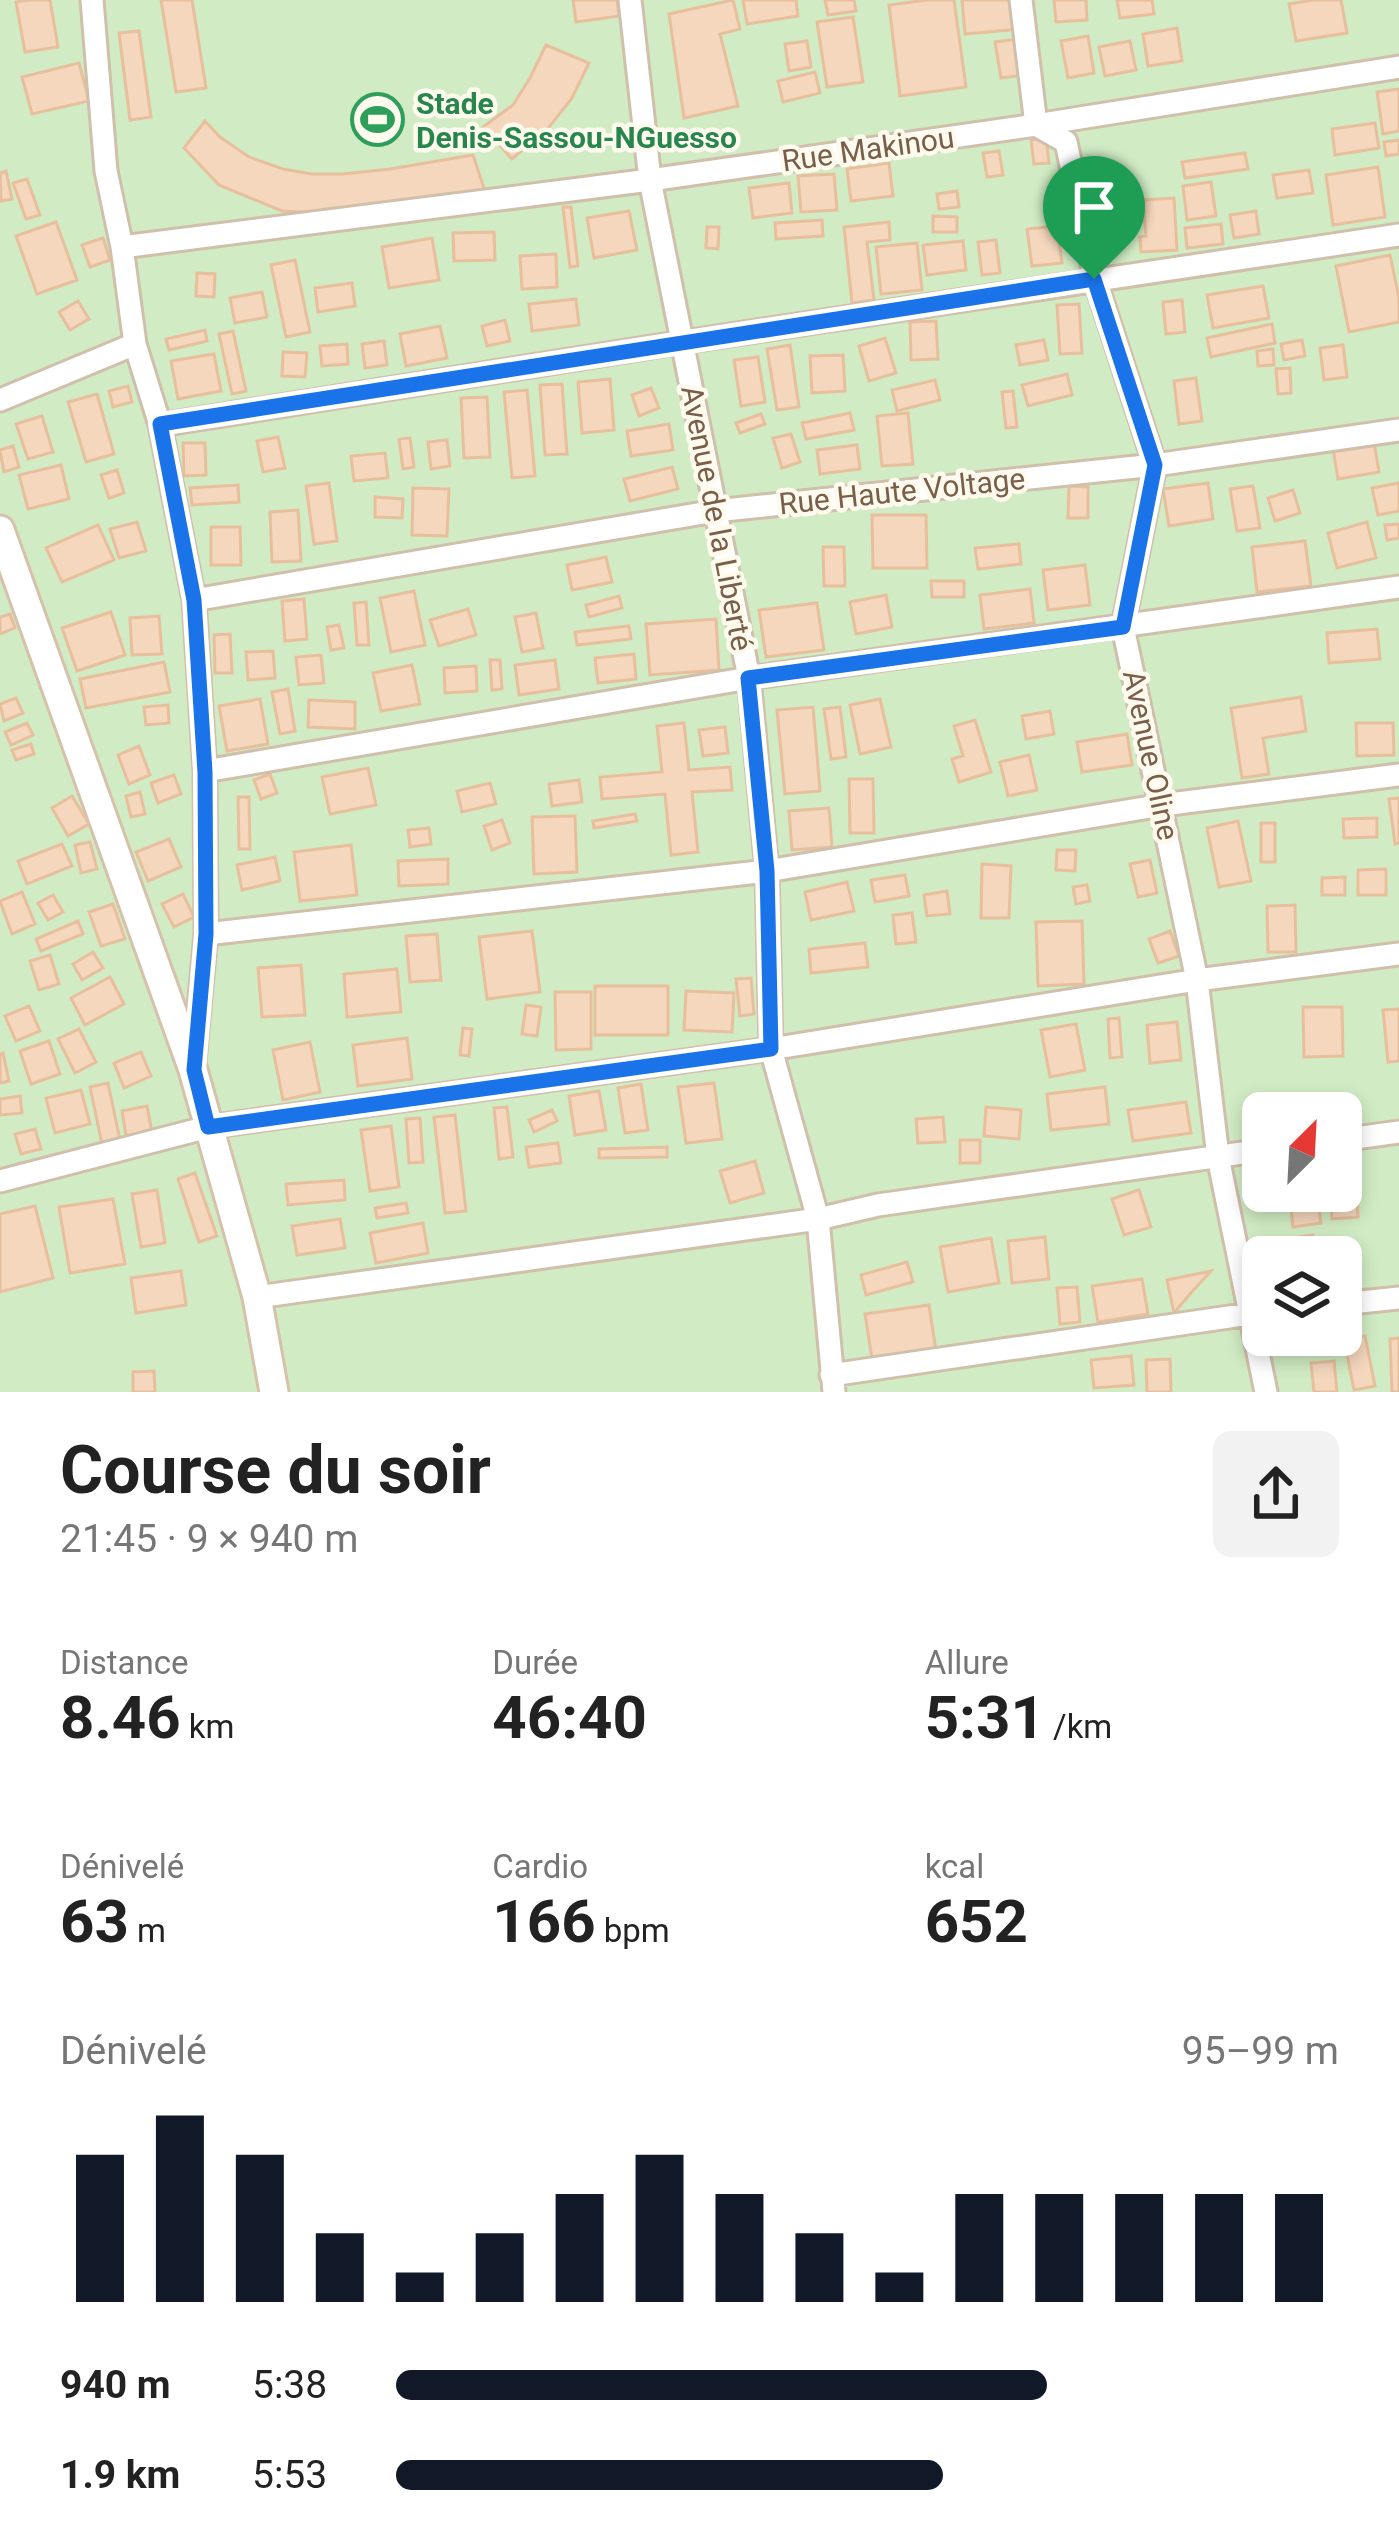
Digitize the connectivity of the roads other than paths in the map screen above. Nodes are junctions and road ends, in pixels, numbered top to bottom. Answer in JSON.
{"nodes":[{"id":1,"x":92,"y":0,"type":"edge"},
{"id":2,"x":630,"y":0,"type":"edge"},
{"id":3,"x":1021,"y":0,"type":"edge"},
{"id":4,"x":1399,"y":67,"type":"edge"},
{"id":5,"x":1036,"y":125,"type":"junction"},
{"id":6,"x":650,"y":180,"type":"junction"},
{"id":7,"x":1399,"y":236,"type":"edge"},
{"id":8,"x":122,"y":247,"type":"junction"},
{"id":9,"x":1094,"y":279,"type":"junction"},
{"id":10,"x":683,"y":342,"type":"junction"},
{"id":11,"x":135,"y":344,"type":"junction"},
{"id":12,"x":0,"y":400,"type":"edge"},
{"id":13,"x":160,"y":424,"type":"junction"},
{"id":14,"x":1399,"y":430,"type":"edge"},
{"id":15,"x":1155,"y":465,"type":"junction"},
{"id":16,"x":715,"y":511,"type":"junction"},
{"id":17,"x":0,"y":530,"type":"edge"},
{"id":18,"x":1399,"y":587,"type":"edge"},
{"id":19,"x":194,"y":600,"type":"junction"},
{"id":20,"x":1123,"y":627,"type":"junction"},
{"id":21,"x":748,"y":678,"type":"junction"},
{"id":22,"x":205,"y":772,"type":"junction"},
{"id":23,"x":1399,"y":775,"type":"edge"},
{"id":24,"x":1162,"y":805,"type":"junction"},
{"id":25,"x":767,"y":871,"type":"junction"},
{"id":26,"x":206,"y":934,"type":"junction"},
{"id":27,"x":1399,"y":954,"type":"edge"},
{"id":28,"x":1197,"y":980,"type":"junction"},
{"id":29,"x":771,"y":1049,"type":"junction"},
{"id":30,"x":194,"y":1070,"type":"junction"},
{"id":31,"x":208,"y":1127,"type":"junction"},
{"id":32,"x":1399,"y":1132,"type":"edge"},
{"id":33,"x":1362,"y":1137,"type":"edge"},
{"id":34,"x":1242,"y":1153,"type":"edge"},
{"id":35,"x":1218,"y":1156,"type":"junction"},
{"id":36,"x":0,"y":1181,"type":"edge"},
{"id":37,"x":818,"y":1219,"type":"junction"},
{"id":38,"x":1242,"y":1255,"type":"edge"},
{"id":39,"x":257,"y":1297,"type":"junction"},
{"id":40,"x":1399,"y":1298,"type":"edge"},
{"id":41,"x":1362,"y":1302,"type":"edge"},
{"id":42,"x":1242,"y":1315,"type":"edge"},
{"id":43,"x":1261,"y":1356,"type":"edge"},
{"id":44,"x":833,"y":1383,"type":"edge"},
{"id":45,"x":274,"y":1392,"type":"edge"},
{"id":46,"x":1266,"y":1392,"type":"edge"}],
"edges":[{"from":1,"to":8,"type":"street"},
{"from":2,"to":6,"type":"street","name":"Avenue de la Liberté"},
{"from":3,"to":5,"type":"street"},
{"from":4,"to":5,"type":"street","name":"Rue Makinou"},
{"from":5,"to":6,"type":"street","name":"Rue Makinou"},
{"from":5,"to":9,"type":"street","name":"Avenue Oline"},
{"from":6,"to":8,"type":"street","name":"Rue Makinou"},
{"from":6,"to":10,"type":"street","name":"Avenue de la Liberté"},
{"from":7,"to":9,"type":"street"},
{"from":8,"to":11,"type":"street"},
{"from":9,"to":10,"type":"street"},
{"from":9,"to":15,"type":"street","name":"Avenue Oline"},
{"from":10,"to":13,"type":"street"},
{"from":10,"to":16,"type":"street","name":"Avenue de la Liberté"},
{"from":11,"to":12,"type":"street"},
{"from":11,"to":13,"type":"street"},
{"from":13,"to":19,"type":"street"},
{"from":14,"to":15,"type":"street","name":"Rue Haute Voltage"},
{"from":15,"to":16,"type":"street","name":"Rue Haute Voltage"},
{"from":15,"to":20,"type":"street","name":"Avenue Oline"},
{"from":16,"to":19,"type":"street","name":"Rue Haute Voltage"},
{"from":16,"to":21,"type":"street","name":"Avenue de la Liberté"},
{"from":17,"to":30,"type":"main road"},
{"from":18,"to":20,"type":"street"},
{"from":19,"to":22,"type":"street"},
{"from":20,"to":21,"type":"street"},
{"from":20,"to":24,"type":"street","name":"Avenue Oline"},
{"from":21,"to":22,"type":"street"},
{"from":21,"to":25,"type":"street","name":"Avenue de la Liberté"},
{"from":22,"to":26,"type":"street"},
{"from":23,"to":24,"type":"street"},
{"from":24,"to":25,"type":"street"},
{"from":24,"to":28,"type":"street","name":"Avenue Oline"},
{"from":25,"to":26,"type":"street"},
{"from":25,"to":29,"type":"street","name":"Avenue de la Liberté"},
{"from":26,"to":30,"type":"street"},
{"from":27,"to":28,"type":"street"},
{"from":28,"to":29,"type":"street"},
{"from":28,"to":35,"type":"street","name":"Avenue Oline"},
{"from":29,"to":31,"type":"street"},
{"from":29,"to":37,"type":"street","name":"Avenue de la Liberté"},
{"from":30,"to":31,"type":"main road"},
{"from":31,"to":36,"type":"street"},
{"from":31,"to":39,"type":"main road"},
{"from":32,"to":33,"type":"street"},
{"from":34,"to":35,"type":"street"},
{"from":35,"to":37,"type":"street"},
{"from":35,"to":38,"type":"street","name":"Avenue Oline"},
{"from":37,"to":39,"type":"street"},
{"from":37,"to":44,"type":"street","name":"Avenue de la Liberté"},
{"from":39,"to":45,"type":"main road"},
{"from":40,"to":41,"type":"street"},
{"from":42,"to":44,"type":"street"},
{"from":43,"to":46,"type":"street","name":"Avenue Oline"}]}
